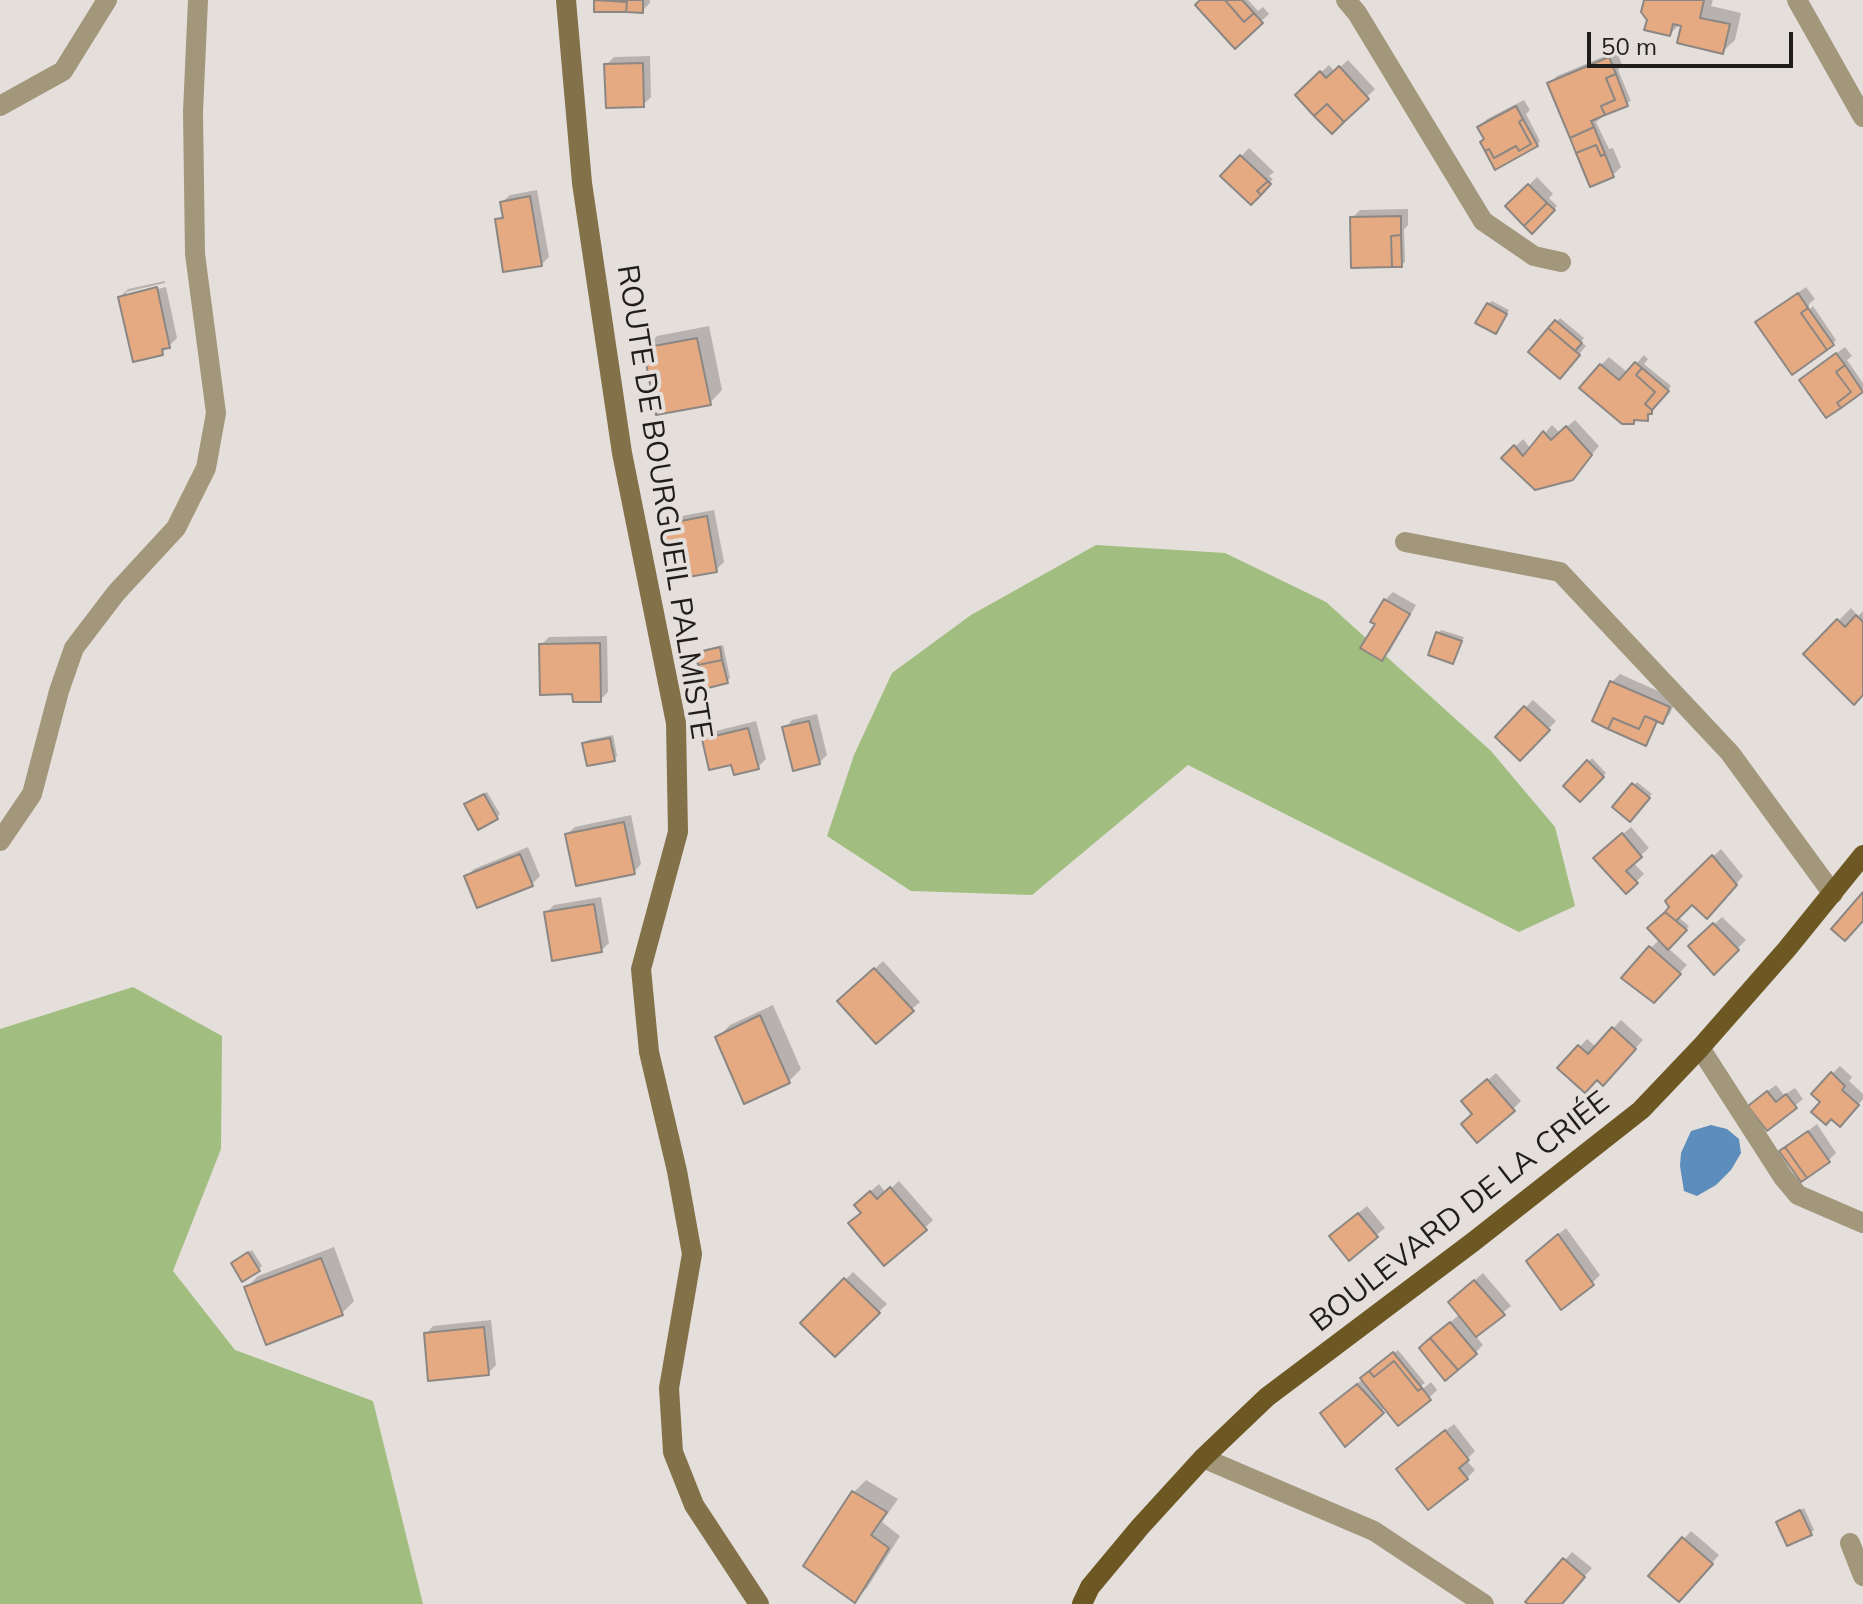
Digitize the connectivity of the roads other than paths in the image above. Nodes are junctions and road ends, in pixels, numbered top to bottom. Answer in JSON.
{"nodes":[{"id":1,"x":107,"y":0,"type":"edge"},
{"id":2,"x":198,"y":0,"type":"edge"},
{"id":3,"x":566,"y":0,"type":"edge"},
{"id":4,"x":1346,"y":0,"type":"edge"},
{"id":5,"x":1797,"y":0,"type":"edge"},
{"id":6,"x":0,"y":106,"type":"edge"},
{"id":7,"x":1863,"y":117,"type":"edge"},
{"id":8,"x":1561,"y":262,"type":"dead end"},
{"id":9,"x":1405,"y":542,"type":"dead end"},
{"id":10,"x":0,"y":841,"type":"edge"},
{"id":11,"x":1863,"y":855,"type":"edge"},
{"id":12,"x":1833,"y":894,"type":"junction"},
{"id":13,"x":1700,"y":1048,"type":"junction"},
{"id":14,"x":1863,"y":1223,"type":"edge"},
{"id":15,"x":1203,"y":1458,"type":"junction"},
{"id":16,"x":1850,"y":1543,"type":"dead end"},
{"id":17,"x":1863,"y":1576,"type":"edge"},
{"id":18,"x":759,"y":1604,"type":"edge"},
{"id":19,"x":1082,"y":1604,"type":"edge"},
{"id":20,"x":1484,"y":1604,"type":"edge"}],
"edges":[{"from":1,"to":6,"type":"street"},
{"from":2,"to":10,"type":"street"},
{"from":3,"to":18,"type":"street","name":"ROUTE DE BOURGUEIL PALMISTE"},
{"from":4,"to":8,"type":"street"},
{"from":5,"to":7,"type":"street"},
{"from":9,"to":12,"type":"street"},
{"from":11,"to":12,"type":"main road","name":"BOULEVARD DE LA CRIÉE"},
{"from":12,"to":13,"type":"main road","name":"BOULEVARD DE LA CRIÉE"},
{"from":13,"to":14,"type":"street"},
{"from":13,"to":15,"type":"main road","name":"BOULEVARD DE LA CRIÉE"},
{"from":15,"to":19,"type":"main road","name":"BOULEVARD DE LA CRIÉE"},
{"from":15,"to":20,"type":"street"},
{"from":16,"to":17,"type":"street"}]}
